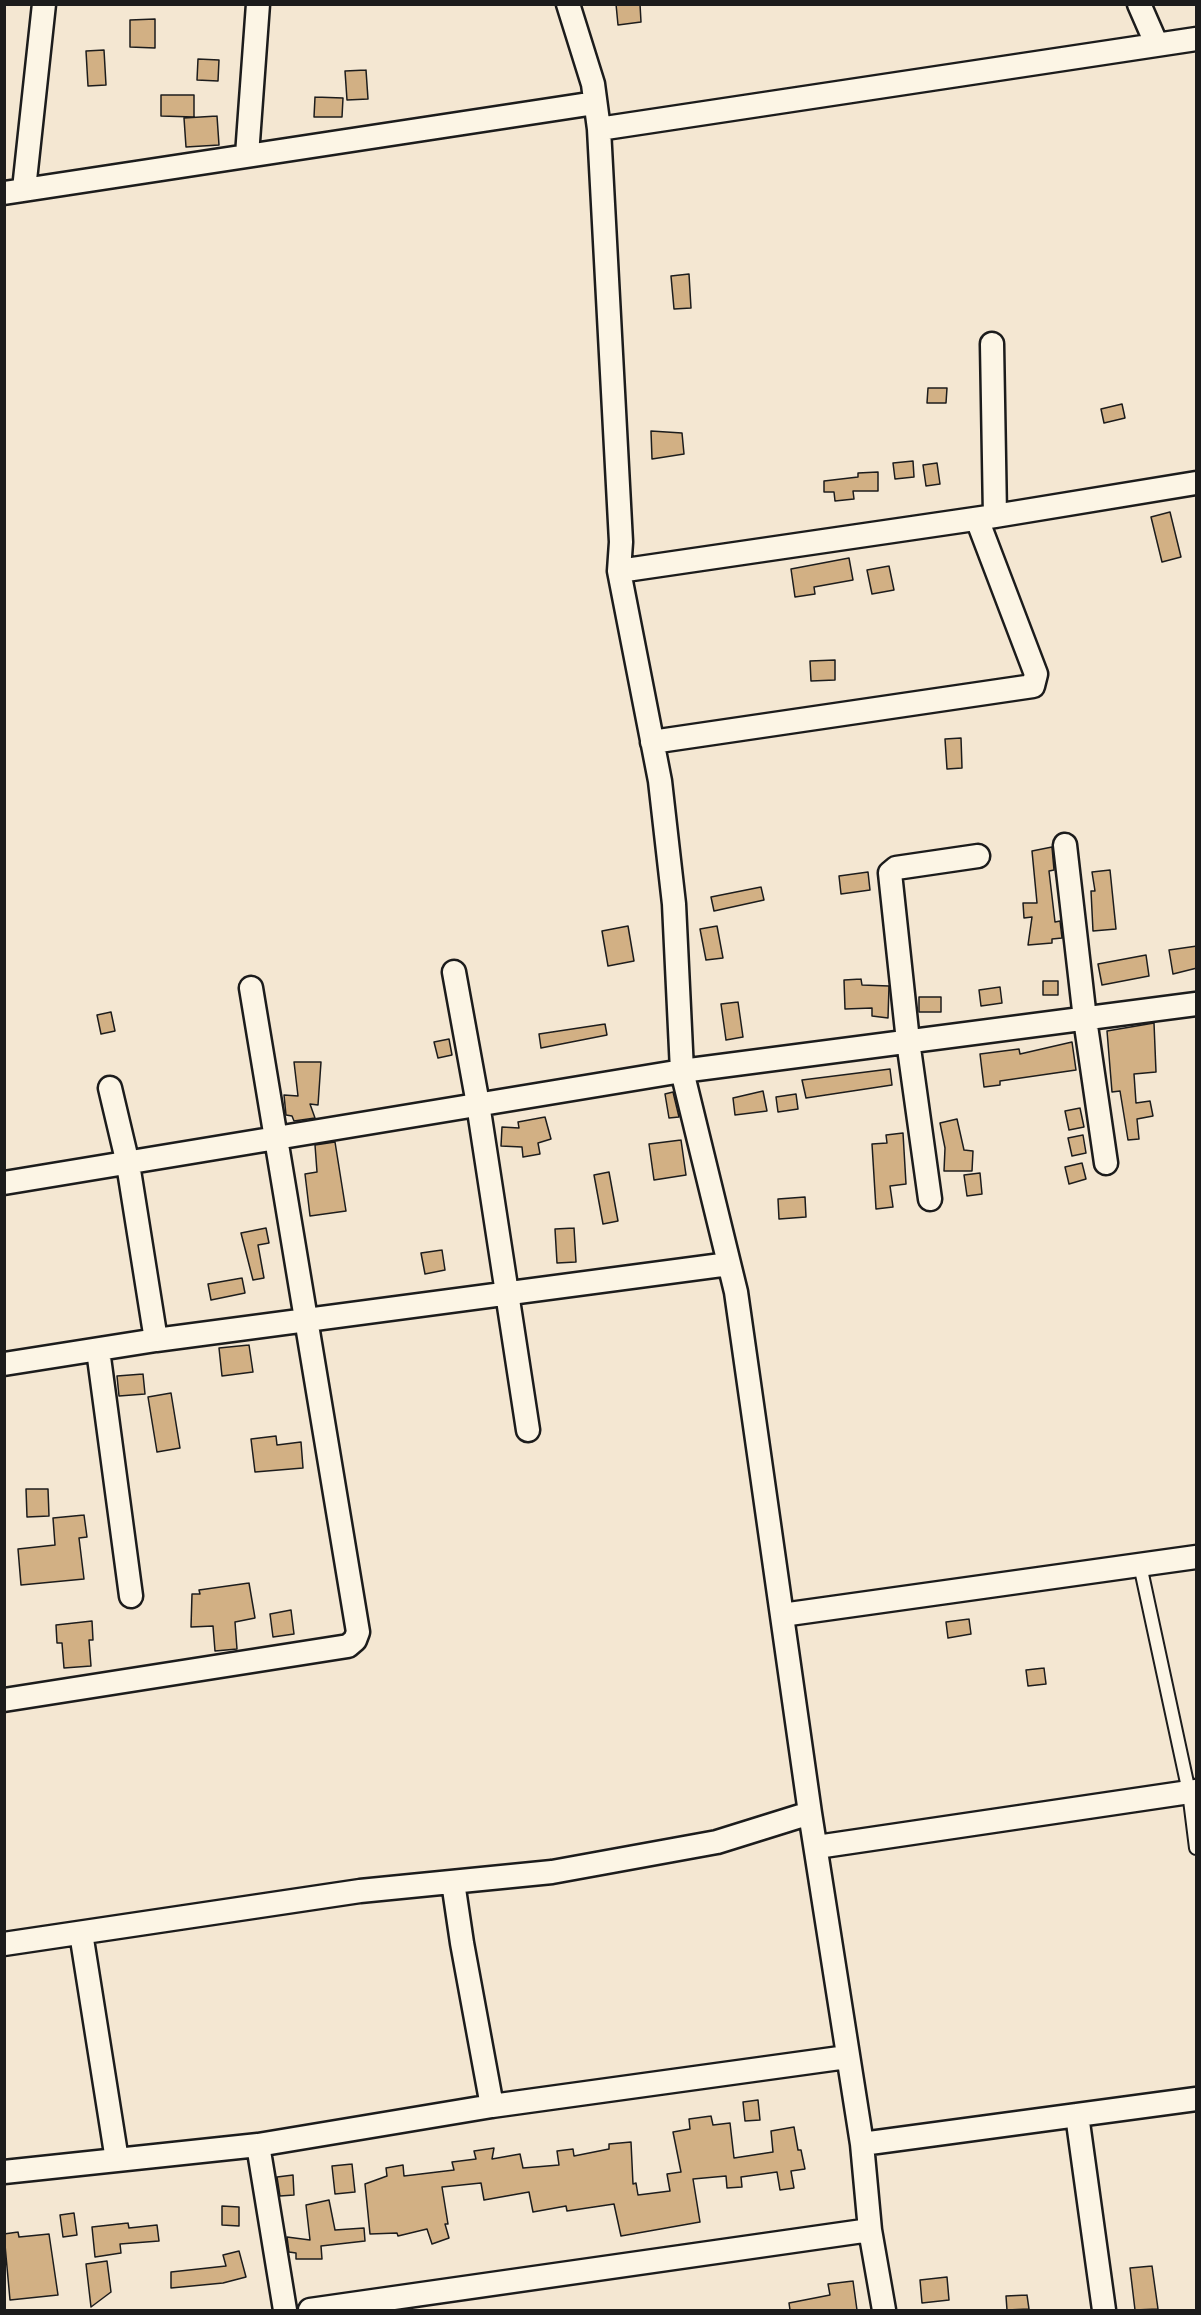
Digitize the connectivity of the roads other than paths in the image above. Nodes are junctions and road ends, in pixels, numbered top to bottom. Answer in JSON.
{"nodes":[{"id":1,"x":44,"y":4,"type":"edge"},
{"id":2,"x":258,"y":4,"type":"edge"},
{"id":3,"x":568,"y":4,"type":"edge"},
{"id":4,"x":1140,"y":4,"type":"edge"},
{"id":5,"x":1197,"y":39,"type":"edge"},
{"id":6,"x":1156,"y":43,"type":"junction"},
{"id":7,"x":595,"y":103,"type":"junction"},
{"id":8,"x":599,"y":129,"type":"junction"},
{"id":9,"x":246,"y":155,"type":"junction"},
{"id":10,"x":14,"y":191,"type":"edge"},
{"id":11,"x":992,"y":344,"type":"dead end"},
{"id":12,"x":1197,"y":483,"type":"edge"},
{"id":13,"x":986,"y":517,"type":"junction"},
{"id":14,"x":619,"y":571,"type":"junction"},
{"id":15,"x":652,"y":742,"type":"junction"},
{"id":16,"x":1065,"y":845,"type":"dead end"},
{"id":17,"x":978,"y":856,"type":"dead end"},
{"id":18,"x":454,"y":972,"type":"dead end"},
{"id":19,"x":251,"y":988,"type":"dead end"},
{"id":20,"x":1197,"y":1004,"type":"edge"},
{"id":21,"x":1085,"y":1019,"type":"junction"},
{"id":22,"x":908,"y":1041,"type":"junction"},
{"id":23,"x":682,"y":1071,"type":"junction"},
{"id":24,"x":110,"y":1088,"type":"dead end"},
{"id":25,"x":478,"y":1104,"type":"junction"},
{"id":26,"x":277,"y":1138,"type":"junction"},
{"id":27,"x":1106,"y":1163,"type":"dead end"},
{"id":28,"x":128,"y":1164,"type":"junction"},
{"id":29,"x":4,"y":1183,"type":"edge"},
{"id":30,"x":930,"y":1199,"type":"dead end"},
{"id":31,"x":729,"y":1264,"type":"junction"},
{"id":32,"x":507,"y":1294,"type":"junction"},
{"id":33,"x":306,"y":1322,"type":"junction"},
{"id":34,"x":156,"y":1340,"type":"junction"},
{"id":35,"x":98,"y":1350,"type":"junction"},
{"id":36,"x":4,"y":1364,"type":"edge"},
{"id":37,"x":528,"y":1430,"type":"dead end"},
{"id":38,"x":1197,"y":1557,"type":"edge"},
{"id":39,"x":1140,"y":1565,"type":"junction"},
{"id":40,"x":131,"y":1596,"type":"dead end"},
{"id":41,"x":782,"y":1615,"type":"junction"},
{"id":42,"x":4,"y":1700,"type":"edge"},
{"id":43,"x":1193,"y":1792,"type":"edge"},
{"id":44,"x":810,"y":1813,"type":"junction"},
{"id":45,"x":817,"y":1847,"type":"junction"},
{"id":46,"x":1197,"y":1848,"type":"edge"},
{"id":47,"x":453,"y":1882,"type":"junction"},
{"id":48,"x":81,"y":1934,"type":"junction"},
{"id":49,"x":4,"y":1944,"type":"edge"},
{"id":50,"x":847,"y":2057,"type":"junction"},
{"id":51,"x":1197,"y":2099,"type":"edge"},
{"id":52,"x":492,"y":2106,"type":"junction"},
{"id":53,"x":1077,"y":2115,"type":"junction"},
{"id":54,"x":862,"y":2144,"type":"junction"},
{"id":55,"x":258,"y":2145,"type":"junction"},
{"id":56,"x":117,"y":2160,"type":"junction"},
{"id":57,"x":4,"y":2172,"type":"edge"},
{"id":58,"x":870,"y":2230,"type":"junction"},
{"id":59,"x":285,"y":2310,"type":"edge"},
{"id":60,"x":310,"y":2310,"type":"edge"},
{"id":61,"x":884,"y":2310,"type":"edge"},
{"id":62,"x":1104,"y":2310,"type":"edge"}],
"edges":[{"from":1,"to":10,"type":"street"},
{"from":2,"to":9,"type":"street"},
{"from":3,"to":7,"type":"street"},
{"from":4,"to":6,"type":"street"},
{"from":5,"to":6,"type":"street"},
{"from":6,"to":8,"type":"street"},
{"from":7,"to":8,"type":"street"},
{"from":7,"to":9,"type":"street"},
{"from":8,"to":14,"type":"street"},
{"from":9,"to":10,"type":"street"},
{"from":11,"to":13,"type":"street"},
{"from":12,"to":13,"type":"street"},
{"from":13,"to":14,"type":"street"},
{"from":13,"to":15,"type":"street"},
{"from":14,"to":15,"type":"street"},
{"from":15,"to":23,"type":"street"},
{"from":16,"to":21,"type":"street"},
{"from":17,"to":22,"type":"street"},
{"from":18,"to":25,"type":"street"},
{"from":19,"to":26,"type":"street"},
{"from":20,"to":21,"type":"street"},
{"from":21,"to":22,"type":"street"},
{"from":21,"to":27,"type":"street"},
{"from":22,"to":23,"type":"street"},
{"from":22,"to":30,"type":"street"},
{"from":23,"to":25,"type":"street"},
{"from":23,"to":31,"type":"street"},
{"from":24,"to":28,"type":"street"},
{"from":25,"to":26,"type":"street"},
{"from":25,"to":32,"type":"street"},
{"from":26,"to":28,"type":"street"},
{"from":26,"to":33,"type":"street"},
{"from":28,"to":29,"type":"street"},
{"from":28,"to":34,"type":"street"},
{"from":31,"to":32,"type":"street"},
{"from":31,"to":41,"type":"street"},
{"from":32,"to":33,"type":"street"},
{"from":32,"to":37,"type":"street"},
{"from":33,"to":34,"type":"street"},
{"from":33,"to":42,"type":"street"},
{"from":34,"to":35,"type":"street"},
{"from":35,"to":36,"type":"street"},
{"from":35,"to":40,"type":"street"},
{"from":38,"to":39,"type":"street"},
{"from":39,"to":41,"type":"street"},
{"from":39,"to":43,"type":"lane"},
{"from":41,"to":44,"type":"street"},
{"from":43,"to":45,"type":"street"},
{"from":43,"to":46,"type":"lane"},
{"from":44,"to":45,"type":"street"},
{"from":44,"to":47,"type":"street"},
{"from":45,"to":50,"type":"street"},
{"from":47,"to":48,"type":"street"},
{"from":47,"to":52,"type":"street"},
{"from":48,"to":49,"type":"street"},
{"from":48,"to":56,"type":"street"},
{"from":50,"to":52,"type":"street"},
{"from":50,"to":54,"type":"street"},
{"from":51,"to":53,"type":"street"},
{"from":52,"to":55,"type":"street"},
{"from":53,"to":54,"type":"street"},
{"from":53,"to":62,"type":"street"},
{"from":54,"to":58,"type":"street"},
{"from":55,"to":56,"type":"street"},
{"from":55,"to":59,"type":"street"},
{"from":56,"to":57,"type":"street"},
{"from":58,"to":60,"type":"street"},
{"from":58,"to":61,"type":"street"}]}
